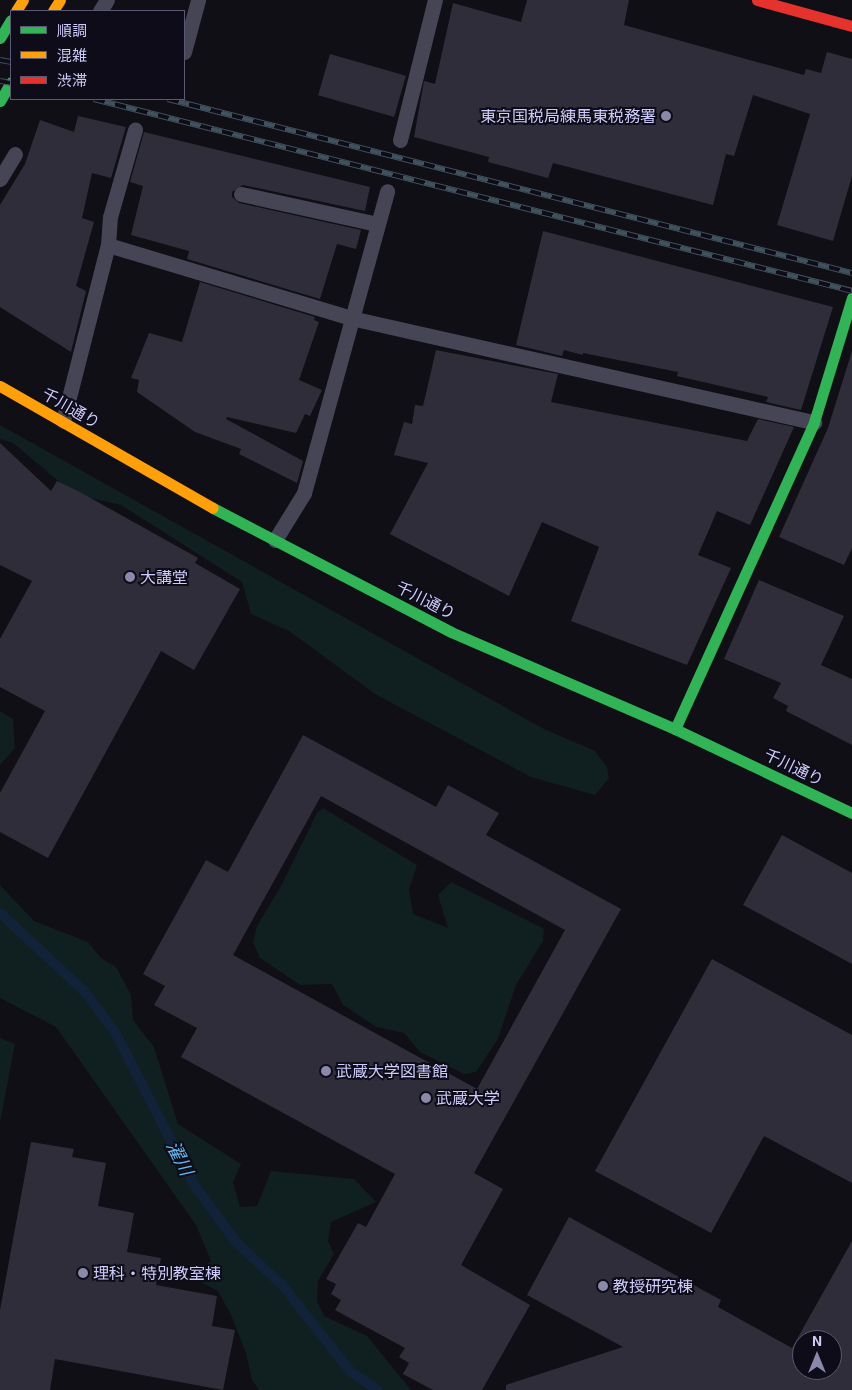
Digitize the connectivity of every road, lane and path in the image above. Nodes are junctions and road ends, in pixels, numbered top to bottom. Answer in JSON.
{"nodes":[{"id":1,"x":198,"y":0,"type":"edge"},
{"id":2,"x":436,"y":0,"type":"edge"},
{"id":3,"x":757,"y":0,"type":"edge"},
{"id":4,"x":10,"y":22,"type":"edge"},
{"id":5,"x":852,"y":26,"type":"edge"},
{"id":6,"x":0,"y":38,"type":"edge"},
{"id":7,"x":185,"y":48,"type":"edge"},
{"id":8,"x":10,"y":84,"type":"edge"},
{"id":9,"x":0,"y":101,"type":"edge"},
{"id":10,"x":135,"y":130,"type":"dead end"},
{"id":11,"x":400,"y":140,"type":"dead end"},
{"id":12,"x":15,"y":154,"type":"dead end"},
{"id":13,"x":0,"y":179,"type":"edge"},
{"id":14,"x":387,"y":190,"type":"dead end"},
{"id":15,"x":241,"y":194,"type":"dead end"},
{"id":16,"x":378,"y":224,"type":"junction"},
{"id":17,"x":108,"y":245,"type":"junction"},
{"id":18,"x":852,"y":298,"type":"edge"},
{"id":19,"x":351,"y":318,"type":"junction"},
{"id":20,"x":0,"y":386,"type":"edge"},
{"id":21,"x":63,"y":421,"type":"junction"},
{"id":22,"x":814,"y":422,"type":"junction"},
{"id":23,"x":275,"y":540,"type":"junction"},
{"id":24,"x":675,"y":729,"type":"junction"},
{"id":25,"x":852,"y":813,"type":"edge"}],
"edges":[{"from":1,"to":7,"type":"lane"},
{"from":2,"to":11,"type":"lane"},
{"from":3,"to":5,"type":"main road"},
{"from":4,"to":6,"type":"main road"},
{"from":8,"to":9,"type":"main road"},
{"from":10,"to":17,"type":"lane"},
{"from":12,"to":13,"type":"lane"},
{"from":14,"to":16,"type":"lane"},
{"from":15,"to":16,"type":"lane"},
{"from":16,"to":19,"type":"lane"},
{"from":17,"to":19,"type":"lane"},
{"from":17,"to":21,"type":"lane"},
{"from":18,"to":22,"type":"main road"},
{"from":19,"to":22,"type":"lane"},
{"from":19,"to":23,"type":"lane"},
{"from":20,"to":21,"type":"main road","name":"千川通り"},
{"from":21,"to":23,"type":"main road","name":"千川通り"},
{"from":22,"to":24,"type":"main road"},
{"from":23,"to":24,"type":"main road","name":"千川通り"},
{"from":24,"to":25,"type":"main road","name":"千川通り"}]}
